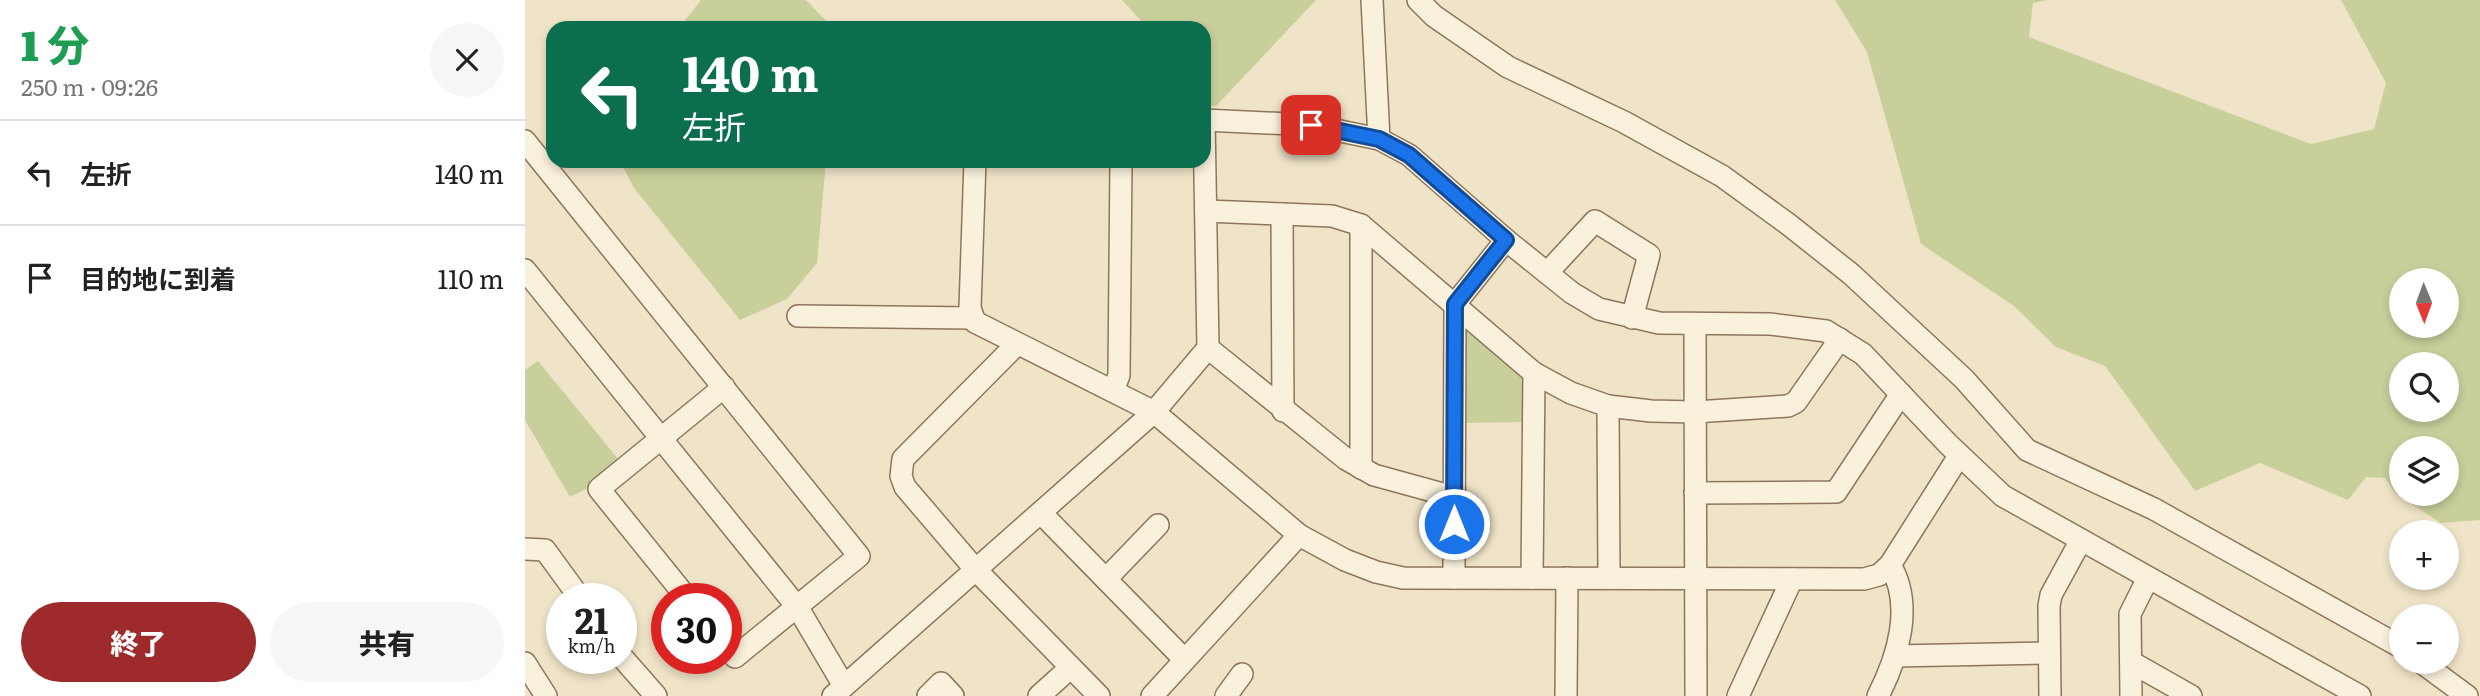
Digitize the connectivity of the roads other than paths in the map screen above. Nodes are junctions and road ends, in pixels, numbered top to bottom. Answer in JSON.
{"nodes":[{"id":1,"x":1372,"y":0,"type":"edge"},
{"id":2,"x":1418,"y":0,"type":"edge"},
{"id":3,"x":1211,"y":120,"type":"edge"},
{"id":4,"x":1379,"y":139,"type":"junction"},
{"id":5,"x":525,"y":141,"type":"edge"},
{"id":6,"x":546,"y":167,"type":"edge"},
{"id":7,"x":547,"y":168,"type":"edge"},
{"id":8,"x":975,"y":168,"type":"edge"},
{"id":9,"x":1121,"y":168,"type":"edge"},
{"id":10,"x":1205,"y":168,"type":"edge"},
{"id":11,"x":1206,"y":211,"type":"junction"},
{"id":12,"x":1282,"y":214,"type":"junction"},
{"id":13,"x":1361,"y":225,"type":"junction"},
{"id":14,"x":1506,"y":240,"type":"junction"},
{"id":15,"x":525,"y":270,"type":"edge"},
{"id":16,"x":1547,"y":273,"type":"junction"},
{"id":17,"x":1455,"y":304,"type":"junction"},
{"id":18,"x":798,"y":316,"type":"dead end"},
{"id":19,"x":973,"y":318,"type":"junction"},
{"id":20,"x":1632,"y":318,"type":"junction"},
{"id":21,"x":1695,"y":326,"type":"junction"},
{"id":22,"x":1840,"y":339,"type":"junction"},
{"id":23,"x":1017,"y":344,"type":"junction"},
{"id":24,"x":1208,"y":348,"type":"junction"},
{"id":25,"x":1534,"y":373,"type":"junction"},
{"id":26,"x":724,"y":387,"type":"junction"},
{"id":27,"x":1114,"y":389,"type":"junction"},
{"id":28,"x":1902,"y":394,"type":"junction"},
{"id":29,"x":1608,"y":406,"type":"junction"},
{"id":30,"x":1283,"y":411,"type":"junction"},
{"id":31,"x":1154,"y":412,"type":"junction"},
{"id":32,"x":1695,"y":412,"type":"junction"},
{"id":33,"x":663,"y":439,"type":"junction"},
{"id":34,"x":1959,"y":456,"type":"junction"},
{"id":35,"x":1361,"y":468,"type":"junction"},
{"id":36,"x":1695,"y":493,"type":"junction"},
{"id":37,"x":1454,"y":497,"type":"junction"},
{"id":38,"x":1041,"y":513,"type":"junction"},
{"id":39,"x":1158,"y":526,"type":"dead end"},
{"id":40,"x":1299,"y":535,"type":"junction"},
{"id":41,"x":2081,"y":540,"type":"junction"},
{"id":42,"x":525,"y":549,"type":"edge"},
{"id":43,"x":1890,"y":565,"type":"junction"},
{"id":44,"x":975,"y":569,"type":"junction"},
{"id":45,"x":1454,"y":578,"type":"junction"},
{"id":46,"x":1532,"y":578,"type":"junction"},
{"id":47,"x":1567,"y":578,"type":"junction"},
{"id":48,"x":1609,"y":578,"type":"junction"},
{"id":49,"x":1695,"y":578,"type":"junction"},
{"id":50,"x":2148,"y":578,"type":"junction"},
{"id":51,"x":1105,"y":579,"type":"junction"},
{"id":52,"x":1792,"y":579,"type":"junction"},
{"id":53,"x":569,"y":583,"type":"edge"},
{"id":54,"x":675,"y":583,"type":"edge"},
{"id":55,"x":798,"y":608,"type":"junction"},
{"id":56,"x":2389,"y":640,"type":"edge"},
{"id":57,"x":742,"y":652,"type":"edge"},
{"id":58,"x":2049,"y":653,"type":"junction"},
{"id":59,"x":1895,"y":656,"type":"junction"},
{"id":60,"x":1183,"y":658,"type":"junction"},
{"id":61,"x":2131,"y":662,"type":"junction"},
{"id":62,"x":525,"y":663,"type":"edge"},
{"id":63,"x":1070,"y":667,"type":"junction"},
{"id":64,"x":637,"y":674,"type":"edge"},
{"id":65,"x":1242,"y":674,"type":"dead end"},
{"id":66,"x":2437,"y":674,"type":"edge"},
{"id":67,"x":838,"y":691,"type":"edge"},
{"id":68,"x":546,"y":696,"type":"edge"},
{"id":69,"x":656,"y":696,"type":"edge"},
{"id":70,"x":928,"y":696,"type":"edge"},
{"id":71,"x":953,"y":696,"type":"edge"},
{"id":72,"x":1039,"y":696,"type":"edge"},
{"id":73,"x":1099,"y":696,"type":"edge"},
{"id":74,"x":1152,"y":696,"type":"edge"},
{"id":75,"x":1226,"y":696,"type":"edge"},
{"id":76,"x":1566,"y":696,"type":"edge"},
{"id":77,"x":1696,"y":696,"type":"edge"},
{"id":78,"x":1738,"y":696,"type":"edge"},
{"id":79,"x":1878,"y":696,"type":"edge"},
{"id":80,"x":2050,"y":696,"type":"edge"},
{"id":81,"x":2131,"y":696,"type":"edge"},
{"id":82,"x":2191,"y":696,"type":"edge"},
{"id":83,"x":2360,"y":696,"type":"edge"},
{"id":84,"x":2467,"y":696,"type":"edge"}],
"edges":[{"from":1,"to":4,"type":"street"},
{"from":2,"to":56,"type":"street"},
{"from":3,"to":4,"type":"street"},
{"from":4,"to":14,"type":"street"},
{"from":5,"to":6,"type":"street"},
{"from":7,"to":26,"type":"street"},
{"from":8,"to":19,"type":"street"},
{"from":9,"to":27,"type":"street"},
{"from":10,"to":11,"type":"street"},
{"from":11,"to":12,"type":"street"},
{"from":11,"to":24,"type":"street"},
{"from":12,"to":13,"type":"street"},
{"from":12,"to":30,"type":"street"},
{"from":13,"to":17,"type":"street"},
{"from":13,"to":35,"type":"street"},
{"from":14,"to":16,"type":"street"},
{"from":14,"to":17,"type":"street"},
{"from":15,"to":33,"type":"street"},
{"from":16,"to":20,"type":"street"},
{"from":16,"to":20,"type":"street"},
{"from":17,"to":25,"type":"street"},
{"from":17,"to":37,"type":"street"},
{"from":18,"to":19,"type":"street"},
{"from":19,"to":23,"type":"street"},
{"from":20,"to":21,"type":"street"},
{"from":21,"to":22,"type":"street"},
{"from":21,"to":32,"type":"street"},
{"from":22,"to":28,"type":"street"},
{"from":22,"to":32,"type":"street"},
{"from":23,"to":27,"type":"street"},
{"from":23,"to":44,"type":"street"},
{"from":24,"to":30,"type":"street"},
{"from":24,"to":31,"type":"street"},
{"from":25,"to":29,"type":"street"},
{"from":25,"to":46,"type":"street"},
{"from":26,"to":33,"type":"street"},
{"from":26,"to":55,"type":"street"},
{"from":27,"to":31,"type":"street"},
{"from":28,"to":34,"type":"street"},
{"from":28,"to":36,"type":"street"},
{"from":29,"to":32,"type":"street"},
{"from":29,"to":48,"type":"street"},
{"from":30,"to":35,"type":"street"},
{"from":31,"to":38,"type":"street"},
{"from":31,"to":40,"type":"street"},
{"from":32,"to":36,"type":"street"},
{"from":33,"to":54,"type":"street"},
{"from":33,"to":55,"type":"street"},
{"from":34,"to":41,"type":"street"},
{"from":34,"to":43,"type":"street"},
{"from":35,"to":37,"type":"street"},
{"from":36,"to":49,"type":"street"},
{"from":37,"to":45,"type":"street"},
{"from":38,"to":44,"type":"street"},
{"from":38,"to":51,"type":"street"},
{"from":39,"to":51,"type":"street"},
{"from":40,"to":45,"type":"street"},
{"from":40,"to":60,"type":"street"},
{"from":41,"to":50,"type":"street"},
{"from":41,"to":58,"type":"street"},
{"from":42,"to":53,"type":"street"},
{"from":43,"to":52,"type":"street"},
{"from":43,"to":59,"type":"street"},
{"from":44,"to":63,"type":"street"},
{"from":44,"to":67,"type":"street"},
{"from":45,"to":46,"type":"street"},
{"from":46,"to":47,"type":"street"},
{"from":47,"to":48,"type":"street"},
{"from":47,"to":76,"type":"street"},
{"from":48,"to":49,"type":"street"},
{"from":49,"to":52,"type":"street"},
{"from":49,"to":77,"type":"street"},
{"from":50,"to":61,"type":"street"},
{"from":50,"to":83,"type":"street"},
{"from":51,"to":60,"type":"street"},
{"from":52,"to":78,"type":"street"},
{"from":55,"to":57,"type":"street"},
{"from":55,"to":67,"type":"street"},
{"from":58,"to":59,"type":"street"},
{"from":58,"to":80,"type":"street"},
{"from":59,"to":79,"type":"street"},
{"from":60,"to":74,"type":"street"},
{"from":61,"to":81,"type":"street"},
{"from":61,"to":82,"type":"street"},
{"from":62,"to":68,"type":"street"},
{"from":63,"to":72,"type":"street"},
{"from":63,"to":73,"type":"street"},
{"from":64,"to":69,"type":"street"},
{"from":65,"to":75,"type":"street"},
{"from":66,"to":84,"type":"street"},
{"from":70,"to":71,"type":"street"}]}
